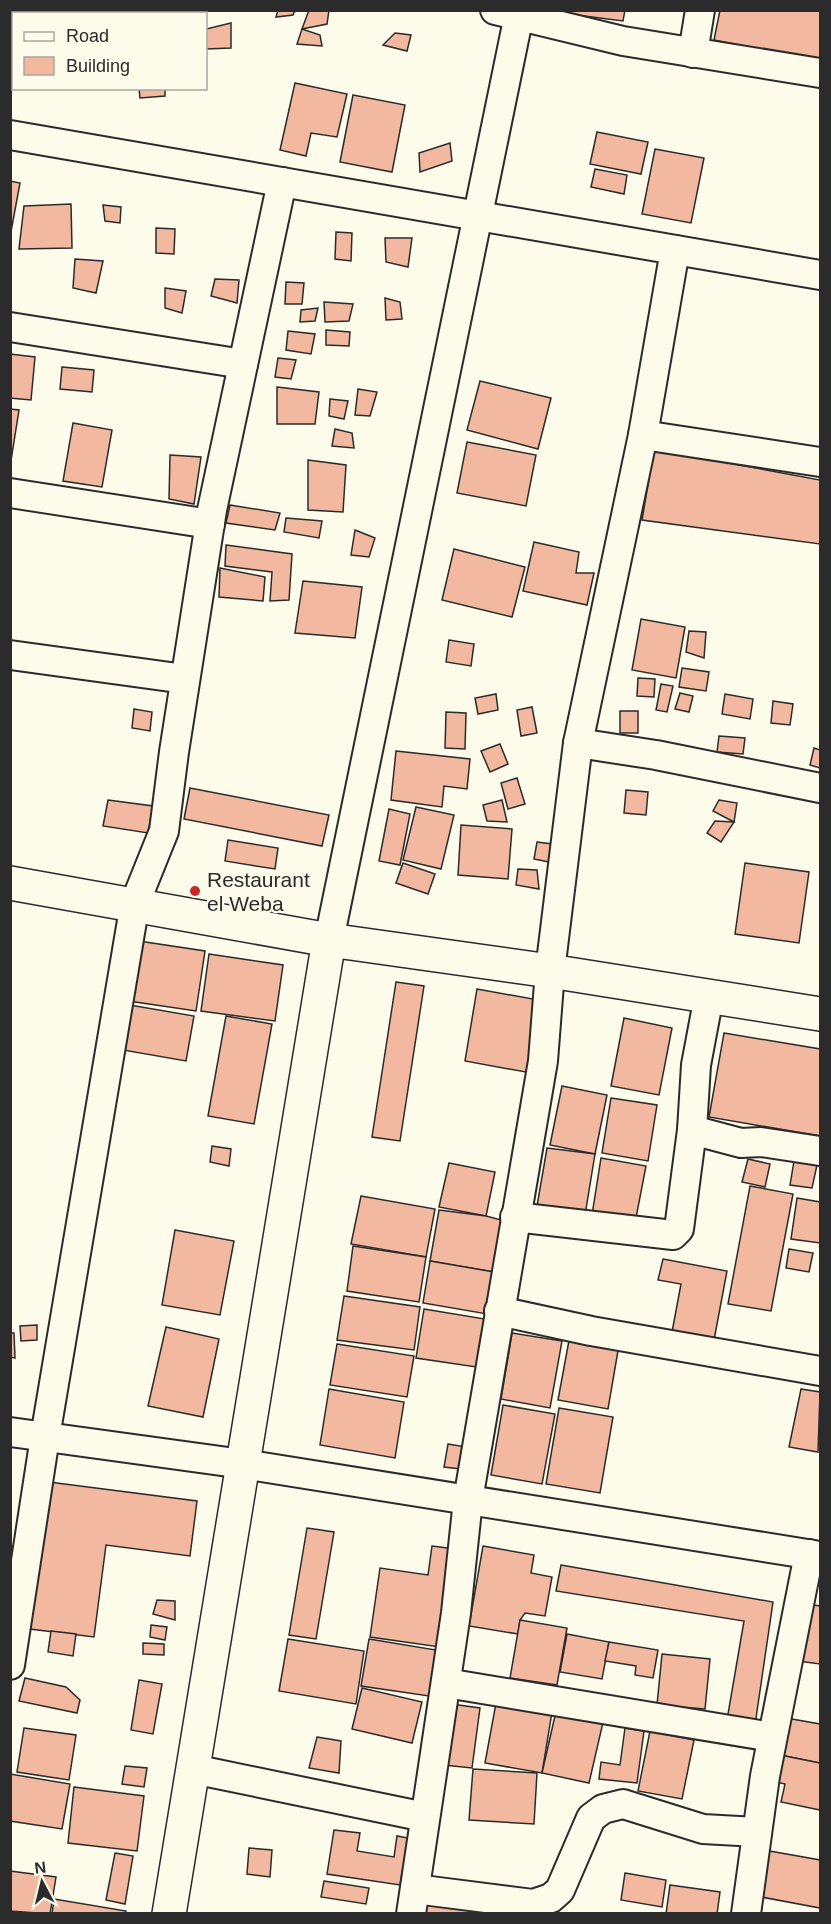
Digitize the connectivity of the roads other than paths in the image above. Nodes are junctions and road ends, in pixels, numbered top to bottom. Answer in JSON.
{"nodes":[{"id":1,"x":700,"y":10,"type":"edge"},
{"id":2,"x":511,"y":12,"type":"edge"},
{"id":3,"x":693,"y":53,"type":"junction"},
{"id":4,"x":820,"y":73,"type":"edge"},
{"id":5,"x":10,"y":135,"type":"edge"},
{"id":6,"x":282,"y":182,"type":"junction"},
{"id":7,"x":477,"y":216,"type":"junction"},
{"id":8,"x":675,"y":250,"type":"junction"},
{"id":9,"x":820,"y":275,"type":"edge"},
{"id":10,"x":10,"y":327,"type":"edge"},
{"id":11,"x":243,"y":364,"type":"junction"},
{"id":12,"x":643,"y":435,"type":"junction"},
{"id":13,"x":820,"y":462,"type":"edge"},
{"id":14,"x":10,"y":493,"type":"edge"},
{"id":15,"x":210,"y":524,"type":"junction"},
{"id":16,"x":10,"y":655,"type":"edge"},
{"id":17,"x":185,"y":679,"type":"junction"},
{"id":18,"x":578,"y":743,"type":"junction"},
{"id":19,"x":820,"y":788,"type":"edge"},
{"id":20,"x":10,"y":883,"type":"edge"},
{"id":21,"x":135,"y":903,"type":"junction"},
{"id":22,"x":329,"y":940,"type":"junction"},
{"id":23,"x":550,"y":971,"type":"junction"},
{"id":24,"x":709,"y":996,"type":"junction"},
{"id":25,"x":820,"y":1014,"type":"edge"},
{"id":26,"x":692,"y":1130,"type":"junction"},
{"id":27,"x":820,"y":1151,"type":"edge"},
{"id":28,"x":515,"y":1217,"type":"junction"},
{"id":29,"x":499,"y":1311,"type":"junction"},
{"id":30,"x":820,"y":1371,"type":"edge"},
{"id":31,"x":10,"y":1432,"type":"edge"},
{"id":32,"x":45,"y":1437,"type":"junction"},
{"id":33,"x":243,"y":1464,"type":"junction"},
{"id":34,"x":468,"y":1500,"type":"junction"},
{"id":35,"x":814,"y":1555,"type":"edge"},
{"id":36,"x":13,"y":1628,"type":"edge"},
{"id":37,"x":10,"y":1665,"type":"edge"},
{"id":38,"x":446,"y":1683,"type":"junction"},
{"id":39,"x":772,"y":1737,"type":"junction"},
{"id":40,"x":193,"y":1769,"type":"junction"},
{"id":41,"x":425,"y":1817,"type":"junction"},
{"id":42,"x":757,"y":1832,"type":"junction"},
{"id":43,"x":413,"y":1901,"type":"edge"},
{"id":44,"x":169,"y":1914,"type":"edge"},
{"id":45,"x":746,"y":1914,"type":"edge"}],
"edges":[{"from":1,"to":3,"type":"street"},
{"from":2,"to":3,"type":"street"},
{"from":2,"to":7,"type":"street"},
{"from":3,"to":4,"type":"street"},
{"from":5,"to":6,"type":"street"},
{"from":6,"to":7,"type":"street"},
{"from":6,"to":11,"type":"street"},
{"from":7,"to":8,"type":"street"},
{"from":7,"to":22,"type":"street"},
{"from":8,"to":9,"type":"street"},
{"from":8,"to":12,"type":"street"},
{"from":10,"to":11,"type":"street"},
{"from":11,"to":15,"type":"street"},
{"from":12,"to":13,"type":"street"},
{"from":12,"to":18,"type":"street"},
{"from":14,"to":15,"type":"street"},
{"from":15,"to":17,"type":"street"},
{"from":16,"to":17,"type":"street"},
{"from":17,"to":21,"type":"street"},
{"from":18,"to":19,"type":"street"},
{"from":18,"to":23,"type":"street"},
{"from":20,"to":21,"type":"main road"},
{"from":21,"to":22,"type":"main road"},
{"from":21,"to":32,"type":"street"},
{"from":22,"to":23,"type":"main road"},
{"from":22,"to":33,"type":"main road"},
{"from":23,"to":24,"type":"main road"},
{"from":23,"to":28,"type":"street"},
{"from":24,"to":25,"type":"main road"},
{"from":24,"to":26,"type":"street"},
{"from":26,"to":27,"type":"street"},
{"from":26,"to":28,"type":"street"},
{"from":28,"to":29,"type":"street"},
{"from":29,"to":30,"type":"street"},
{"from":29,"to":34,"type":"street"},
{"from":31,"to":32,"type":"street"},
{"from":32,"to":33,"type":"street"},
{"from":32,"to":36,"type":"street"},
{"from":33,"to":34,"type":"street"},
{"from":33,"to":40,"type":"main road"},
{"from":34,"to":35,"type":"street"},
{"from":34,"to":38,"type":"street"},
{"from":35,"to":39,"type":"street"},
{"from":36,"to":37,"type":"street"},
{"from":38,"to":39,"type":"street"},
{"from":38,"to":41,"type":"street"},
{"from":39,"to":42,"type":"street"},
{"from":40,"to":41,"type":"street"},
{"from":40,"to":44,"type":"main road"},
{"from":41,"to":43,"type":"street"},
{"from":42,"to":43,"type":"street"},
{"from":42,"to":45,"type":"street"}]}
